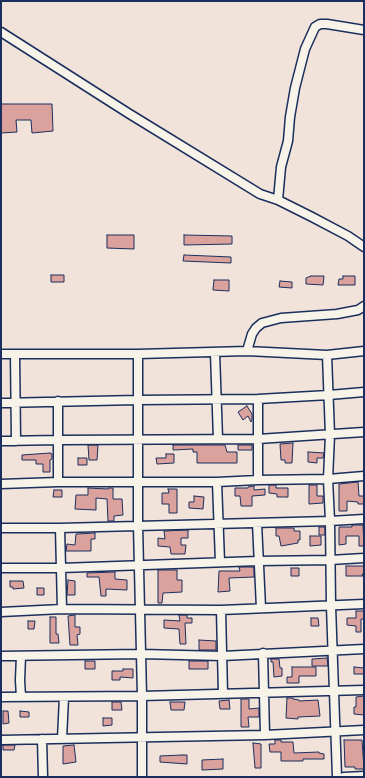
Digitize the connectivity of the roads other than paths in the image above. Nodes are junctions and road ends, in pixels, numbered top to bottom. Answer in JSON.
{"nodes":[{"id":1,"x":364,"y":30,"type":"edge"},
{"id":2,"x":1,"y":32,"type":"edge"},
{"id":3,"x":278,"y":200,"type":"junction"},
{"id":4,"x":364,"y":247,"type":"edge"},
{"id":5,"x":364,"y":306,"type":"edge"},
{"id":6,"x":247,"y":351,"type":"junction"},
{"id":7,"x":364,"y":351,"type":"edge"},
{"id":8,"x":215,"y":353,"type":"junction"},
{"id":9,"x":1,"y":354,"type":"edge"},
{"id":10,"x":15,"y":354,"type":"junction"},
{"id":11,"x":138,"y":354,"type":"junction"},
{"id":12,"x":327,"y":355,"type":"junction"},
{"id":13,"x":364,"y":392,"type":"edge"},
{"id":14,"x":329,"y":395,"type":"junction"},
{"id":15,"x":216,"y":399,"type":"junction"},
{"id":16,"x":258,"y":399,"type":"junction"},
{"id":17,"x":137,"y":400,"type":"junction"},
{"id":18,"x":58,"y":401,"type":"junction"},
{"id":19,"x":1,"y":403,"type":"edge"},
{"id":20,"x":17,"y":403,"type":"junction"},
{"id":21,"x":364,"y":432,"type":"edge"},
{"id":22,"x":330,"y":435,"type":"junction"},
{"id":23,"x":218,"y":439,"type":"junction"},
{"id":24,"x":258,"y":439,"type":"junction"},
{"id":25,"x":59,"y":440,"type":"junction"},
{"id":26,"x":137,"y":440,"type":"junction"},
{"id":27,"x":1,"y":441,"type":"edge"},
{"id":28,"x":16,"y":441,"type":"junction"},
{"id":29,"x":364,"y":476,"type":"edge"},
{"id":30,"x":328,"y":479,"type":"junction"},
{"id":31,"x":258,"y":480,"type":"junction"},
{"id":32,"x":58,"y":482,"type":"junction"},
{"id":33,"x":138,"y":482,"type":"junction"},
{"id":34,"x":217,"y":482,"type":"junction"},
{"id":35,"x":1,"y":484,"type":"edge"},
{"id":36,"x":364,"y":519,"type":"edge"},
{"id":37,"x":330,"y":521,"type":"junction"},
{"id":38,"x":218,"y":523,"type":"junction"},
{"id":39,"x":257,"y":523,"type":"junction"},
{"id":40,"x":138,"y":525,"type":"junction"},
{"id":41,"x":1,"y":528,"type":"edge"},
{"id":42,"x":60,"y":528,"type":"junction"},
{"id":43,"x":364,"y":558,"type":"edge"},
{"id":44,"x":330,"y":560,"type":"junction"},
{"id":45,"x":258,"y":561,"type":"junction"},
{"id":46,"x":220,"y":562,"type":"junction"},
{"id":47,"x":139,"y":565,"type":"junction"},
{"id":48,"x":1,"y":568,"type":"edge"},
{"id":49,"x":60,"y":568,"type":"junction"},
{"id":50,"x":364,"y":604,"type":"edge"},
{"id":51,"x":331,"y":606,"type":"junction"},
{"id":52,"x":261,"y":608,"type":"junction"},
{"id":53,"x":62,"y":609,"type":"junction"},
{"id":54,"x":140,"y":609,"type":"junction"},
{"id":55,"x":221,"y":610,"type":"junction"},
{"id":56,"x":1,"y":612,"type":"edge"},
{"id":57,"x":364,"y":649,"type":"edge"},
{"id":58,"x":333,"y":650,"type":"junction"},
{"id":59,"x":263,"y":653,"type":"junction"},
{"id":60,"x":141,"y":654,"type":"junction"},
{"id":61,"x":1,"y":656,"type":"edge"},
{"id":62,"x":21,"y":656,"type":"junction"},
{"id":63,"x":222,"y":656,"type":"junction"},
{"id":64,"x":334,"y":690,"type":"junction"},
{"id":65,"x":364,"y":690,"type":"edge"},
{"id":66,"x":265,"y":693,"type":"junction"},
{"id":67,"x":223,"y":694,"type":"junction"},
{"id":68,"x":142,"y":696,"type":"junction"},
{"id":69,"x":1,"y":697,"type":"edge"},
{"id":70,"x":21,"y":697,"type":"junction"},
{"id":71,"x":64,"y":697,"type":"junction"},
{"id":72,"x":364,"y":730,"type":"edge"},
{"id":73,"x":335,"y":732,"type":"junction"},
{"id":74,"x":265,"y":735,"type":"junction"},
{"id":75,"x":142,"y":738,"type":"junction"},
{"id":76,"x":42,"y":739,"type":"junction"},
{"id":77,"x":62,"y":739,"type":"junction"},
{"id":78,"x":1,"y":740,"type":"edge"},
{"id":79,"x":364,"y":776,"type":"edge"},
{"id":80,"x":43,"y":777,"type":"edge"},
{"id":81,"x":142,"y":777,"type":"edge"},
{"id":82,"x":337,"y":777,"type":"edge"},
{"id":83,"x":344,"y":777,"type":"edge"}],
"edges":[{"from":1,"to":3,"type":"street"},
{"from":2,"to":3,"type":"street"},
{"from":3,"to":4,"type":"street"},
{"from":5,"to":6,"type":"street"},
{"from":6,"to":8,"type":"street"},
{"from":6,"to":12,"type":"street"},
{"from":7,"to":12,"type":"street"},
{"from":8,"to":11,"type":"street"},
{"from":8,"to":15,"type":"street"},
{"from":9,"to":10,"type":"street"},
{"from":10,"to":11,"type":"street"},
{"from":10,"to":20,"type":"street"},
{"from":11,"to":17,"type":"street"},
{"from":12,"to":14,"type":"street"},
{"from":13,"to":14,"type":"street"},
{"from":14,"to":16,"type":"street"},
{"from":14,"to":22,"type":"street"},
{"from":15,"to":16,"type":"street"},
{"from":15,"to":17,"type":"street"},
{"from":15,"to":23,"type":"street"},
{"from":16,"to":24,"type":"street"},
{"from":17,"to":18,"type":"street"},
{"from":17,"to":26,"type":"street"},
{"from":18,"to":20,"type":"street"},
{"from":18,"to":25,"type":"street"},
{"from":19,"to":20,"type":"street"},
{"from":20,"to":28,"type":"street"},
{"from":21,"to":22,"type":"street"},
{"from":22,"to":24,"type":"street"},
{"from":22,"to":30,"type":"street"},
{"from":23,"to":24,"type":"street"},
{"from":23,"to":26,"type":"street"},
{"from":24,"to":31,"type":"street"},
{"from":25,"to":26,"type":"street"},
{"from":25,"to":28,"type":"street"},
{"from":25,"to":32,"type":"street"},
{"from":26,"to":33,"type":"street"},
{"from":27,"to":28,"type":"street"},
{"from":29,"to":30,"type":"street"},
{"from":30,"to":31,"type":"street"},
{"from":30,"to":37,"type":"street"},
{"from":31,"to":34,"type":"street"},
{"from":32,"to":33,"type":"street"},
{"from":32,"to":35,"type":"street"},
{"from":33,"to":34,"type":"street"},
{"from":33,"to":40,"type":"street"},
{"from":34,"to":38,"type":"street"},
{"from":36,"to":37,"type":"street"},
{"from":37,"to":39,"type":"street"},
{"from":37,"to":44,"type":"street"},
{"from":38,"to":39,"type":"street"},
{"from":38,"to":40,"type":"street"},
{"from":38,"to":46,"type":"street"},
{"from":39,"to":45,"type":"street"},
{"from":40,"to":42,"type":"street"},
{"from":40,"to":47,"type":"street"},
{"from":41,"to":42,"type":"street"},
{"from":42,"to":49,"type":"street"},
{"from":43,"to":44,"type":"street"},
{"from":44,"to":45,"type":"street"},
{"from":44,"to":51,"type":"street"},
{"from":45,"to":46,"type":"street"},
{"from":45,"to":52,"type":"street"},
{"from":46,"to":47,"type":"street"},
{"from":47,"to":49,"type":"street"},
{"from":47,"to":54,"type":"street"},
{"from":48,"to":49,"type":"street"},
{"from":49,"to":53,"type":"street"},
{"from":50,"to":51,"type":"street"},
{"from":51,"to":52,"type":"street"},
{"from":51,"to":58,"type":"street"},
{"from":52,"to":55,"type":"street"},
{"from":53,"to":54,"type":"street"},
{"from":53,"to":56,"type":"street"},
{"from":54,"to":55,"type":"street"},
{"from":54,"to":60,"type":"street"},
{"from":55,"to":63,"type":"street"},
{"from":57,"to":58,"type":"street"},
{"from":58,"to":59,"type":"street"},
{"from":58,"to":64,"type":"street"},
{"from":59,"to":63,"type":"street"},
{"from":59,"to":66,"type":"street"},
{"from":60,"to":62,"type":"street"},
{"from":60,"to":63,"type":"street"},
{"from":60,"to":68,"type":"street"},
{"from":61,"to":62,"type":"street"},
{"from":62,"to":70,"type":"street"},
{"from":63,"to":67,"type":"street"},
{"from":64,"to":65,"type":"street"},
{"from":64,"to":66,"type":"street"},
{"from":64,"to":73,"type":"street"},
{"from":66,"to":67,"type":"street"},
{"from":66,"to":74,"type":"street"},
{"from":67,"to":68,"type":"street"},
{"from":68,"to":71,"type":"street"},
{"from":68,"to":75,"type":"street"},
{"from":69,"to":70,"type":"street"},
{"from":70,"to":71,"type":"street"},
{"from":71,"to":77,"type":"street"},
{"from":72,"to":73,"type":"street"},
{"from":73,"to":74,"type":"street"},
{"from":73,"to":82,"type":"street"},
{"from":74,"to":75,"type":"street"},
{"from":75,"to":77,"type":"street"},
{"from":75,"to":81,"type":"street"},
{"from":76,"to":77,"type":"street"},
{"from":76,"to":78,"type":"street"},
{"from":76,"to":80,"type":"street"},
{"from":79,"to":83,"type":"street"}]}
